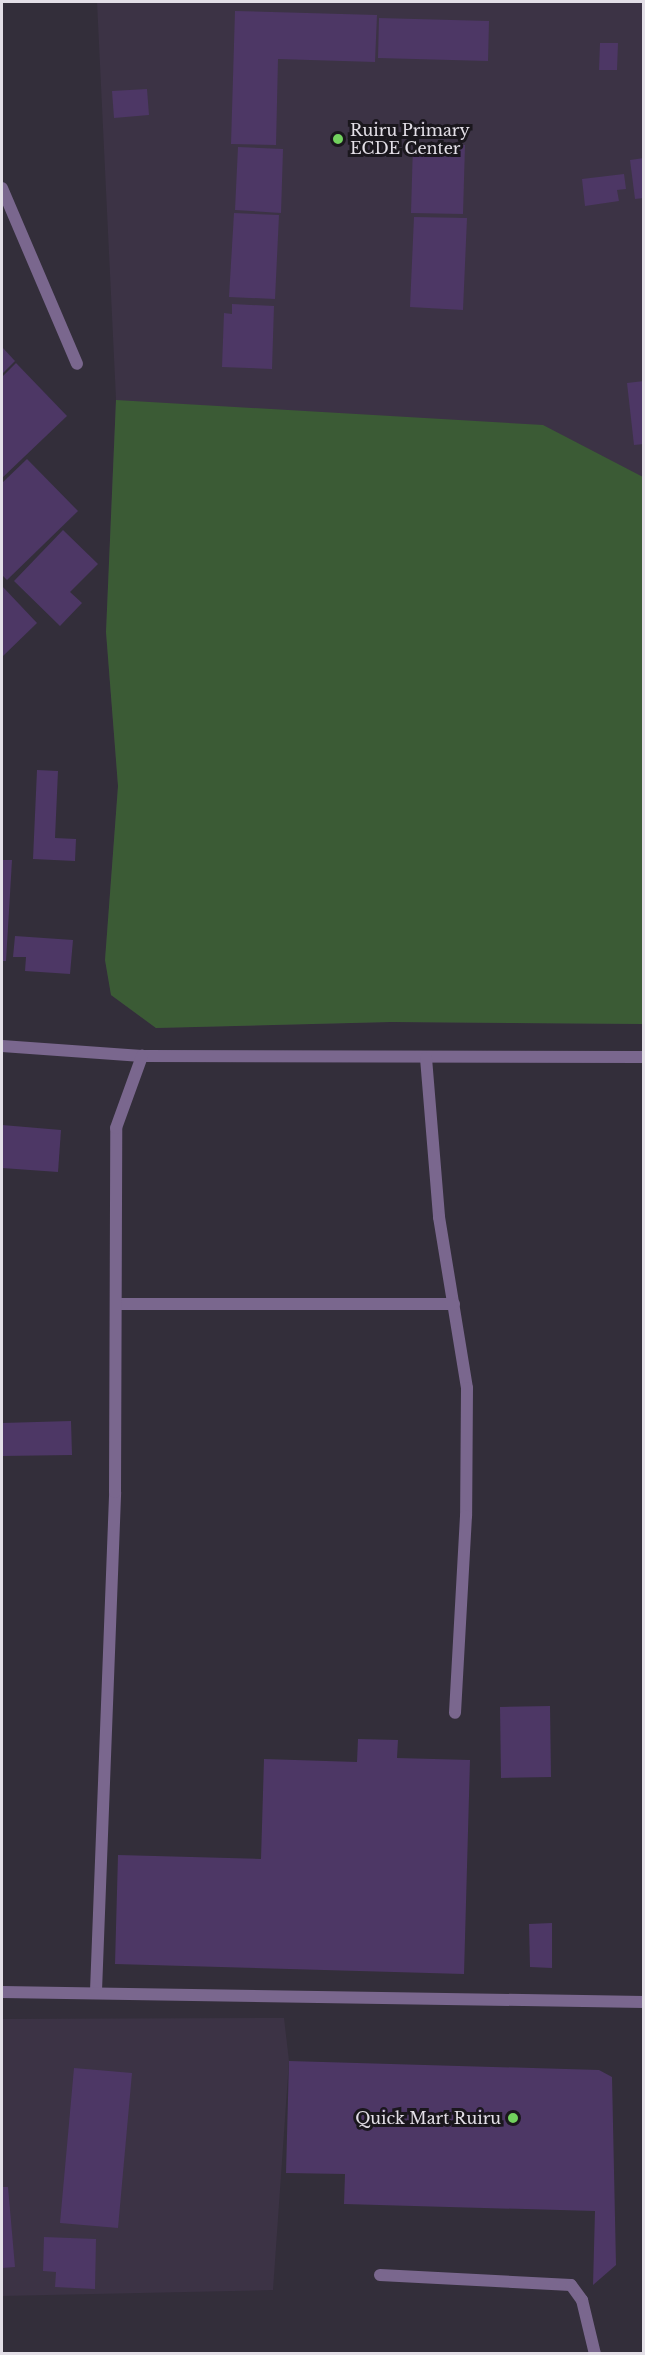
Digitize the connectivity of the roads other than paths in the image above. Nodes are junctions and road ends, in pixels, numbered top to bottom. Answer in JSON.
{"nodes":[{"id":1,"x":2,"y":188,"type":"edge"},
{"id":2,"x":77,"y":364,"type":"dead end"},
{"id":3,"x":2,"y":1046,"type":"edge"},
{"id":4,"x":142,"y":1056,"type":"junction"},
{"id":5,"x":644,"y":1057,"type":"edge"},
{"id":6,"x":426,"y":1058,"type":"junction"},
{"id":7,"x":118,"y":1304,"type":"junction"},
{"id":8,"x":454,"y":1304,"type":"junction"},
{"id":9,"x":454,"y":1713,"type":"dead end"},
{"id":10,"x":96,"y":1991,"type":"junction"},
{"id":11,"x":2,"y":1992,"type":"edge"},
{"id":12,"x":644,"y":2002,"type":"edge"},
{"id":13,"x":380,"y":2275,"type":"dead end"},
{"id":14,"x":595,"y":2354,"type":"edge"}],
"edges":[{"from":1,"to":2,"type":"street"},
{"from":3,"to":4,"type":"street"},
{"from":4,"to":6,"type":"street"},
{"from":4,"to":7,"type":"street"},
{"from":5,"to":6,"type":"street"},
{"from":6,"to":8,"type":"street"},
{"from":7,"to":8,"type":"street"},
{"from":7,"to":10,"type":"street"},
{"from":8,"to":9,"type":"street"},
{"from":10,"to":11,"type":"street"},
{"from":10,"to":12,"type":"street"},
{"from":13,"to":14,"type":"street"}]}
